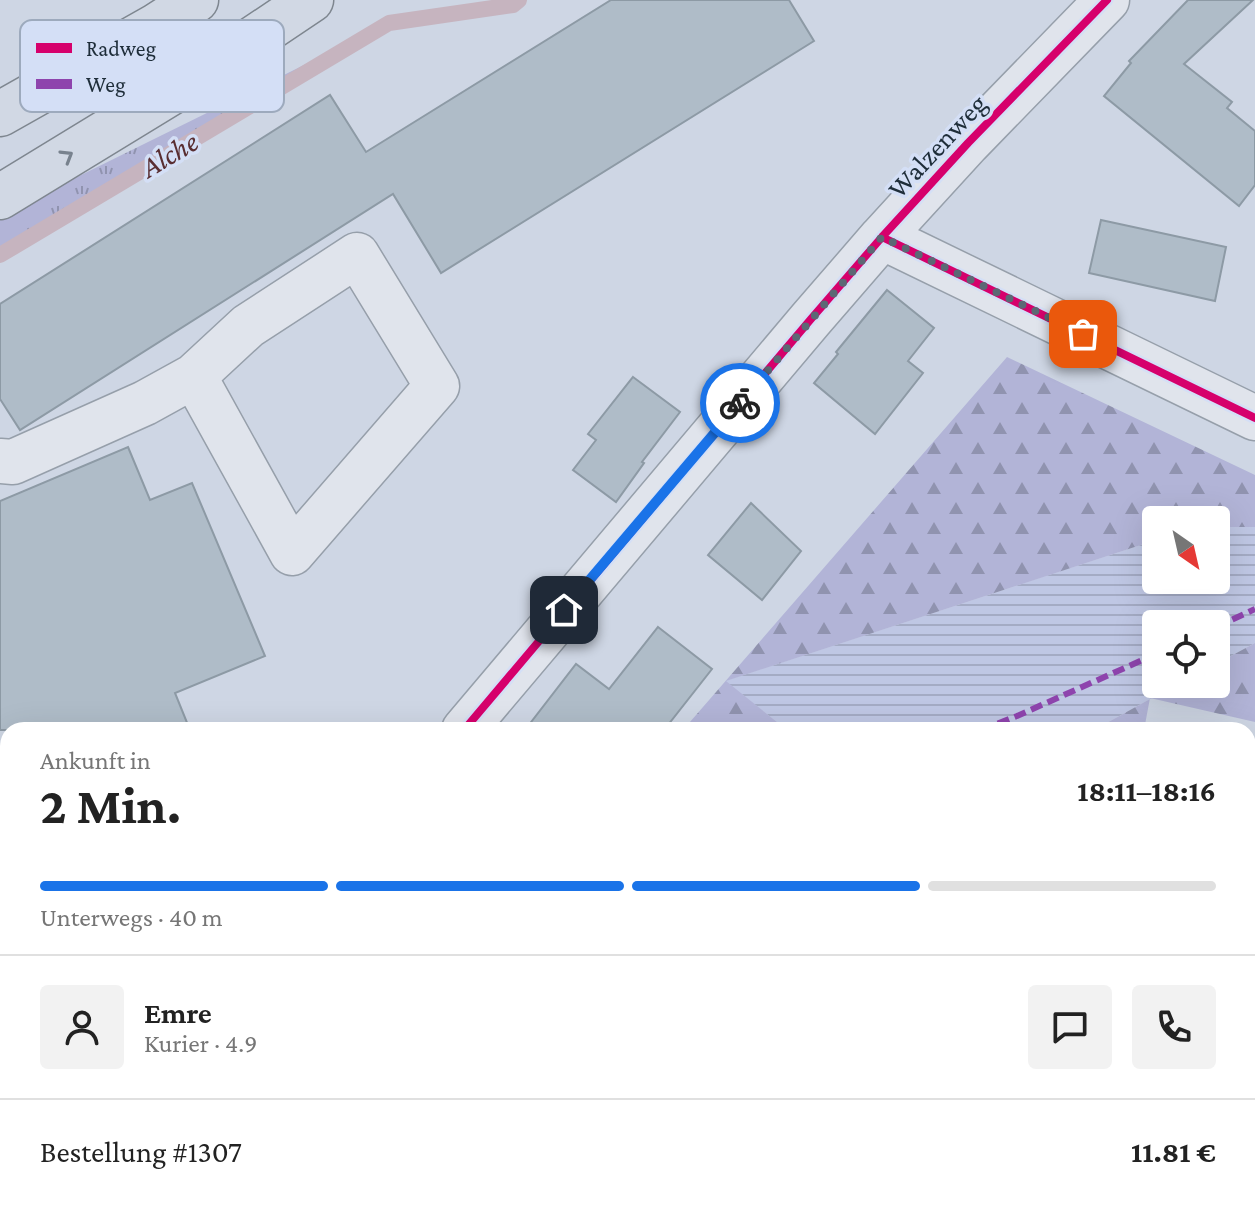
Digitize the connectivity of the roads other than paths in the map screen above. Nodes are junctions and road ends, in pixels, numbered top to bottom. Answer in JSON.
{"nodes":[{"id":1,"x":196,"y":0,"type":"edge"},
{"id":2,"x":311,"y":0,"type":"edge"},
{"id":3,"x":1107,"y":0,"type":"edge"},
{"id":4,"x":165,"y":20,"type":"edge"},
{"id":5,"x":281,"y":20,"type":"edge"},
{"id":6,"x":20,"y":103,"type":"edge"},
{"id":7,"x":139,"y":112,"type":"edge"},
{"id":8,"x":0,"y":114,"type":"edge"},
{"id":9,"x":0,"y":197,"type":"edge"},
{"id":10,"x":882,"y":237,"type":"junction"},
{"id":11,"x":194,"y":376,"type":"junction"},
{"id":12,"x":1255,"y":418,"type":"edge"},
{"id":13,"x":0,"y":461,"type":"edge"},
{"id":14,"x":471,"y":722,"type":"edge"}],
"edges":[{"from":1,"to":4,"type":"main road"},
{"from":5,"to":2,"type":"main road","one_way":true},
{"from":3,"to":10,"type":"street","name":"Walzenweg"},
{"from":6,"to":8,"type":"main road"},
{"from":9,"to":7,"type":"main road","one_way":true},
{"from":10,"to":12,"type":"street"},
{"from":10,"to":14,"type":"street","name":"Walzenweg"},
{"from":11,"to":11,"type":"street"},
{"from":11,"to":13,"type":"street"}]}
